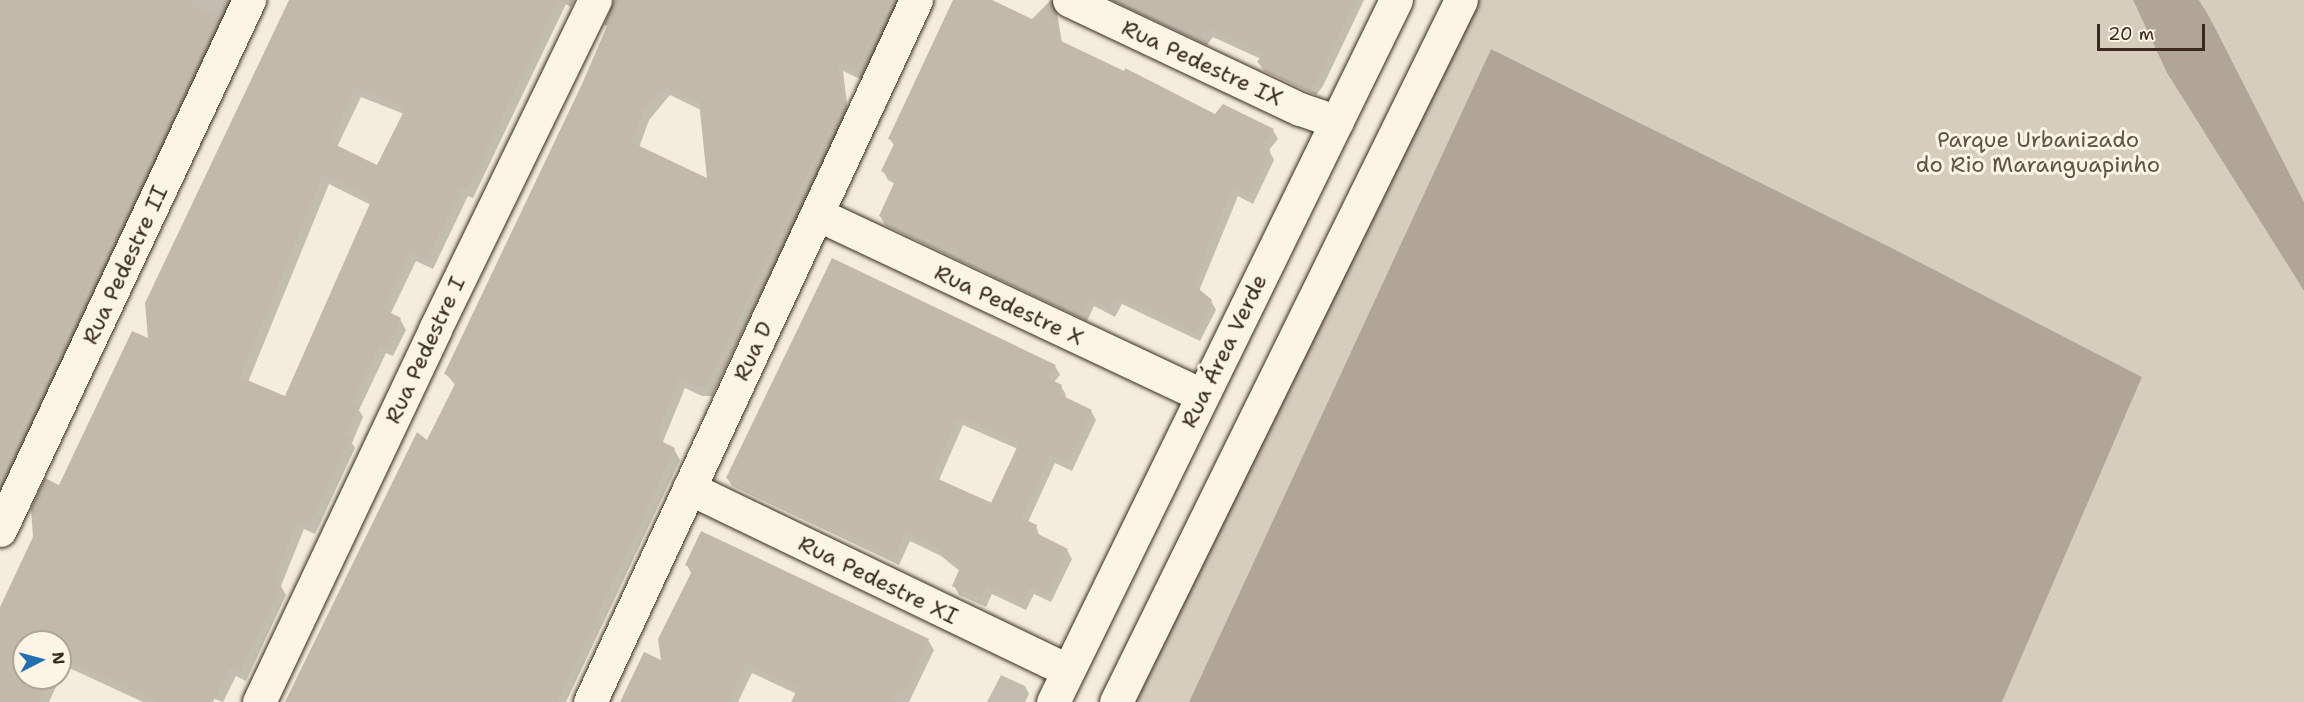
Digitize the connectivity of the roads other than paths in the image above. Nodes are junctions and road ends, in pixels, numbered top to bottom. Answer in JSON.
{"nodes":[{"id":1,"x":249,"y":0,"type":"edge"},
{"id":2,"x":595,"y":0,"type":"edge"},
{"id":3,"x":916,"y":0,"type":"edge"},
{"id":4,"x":1069,"y":0,"type":"edge"},
{"id":5,"x":1396,"y":0,"type":"edge"},
{"id":6,"x":1461,"y":0,"type":"edge"},
{"id":7,"x":1337,"y":122,"type":"junction"},
{"id":8,"x":817,"y":214,"type":"junction"},
{"id":9,"x":1202,"y":395,"type":"junction"},
{"id":10,"x":689,"y":488,"type":"junction"},
{"id":11,"x":0,"y":530,"type":"edge"},
{"id":12,"x":1068,"y":670,"type":"junction"},
{"id":13,"x":259,"y":702,"type":"edge"},
{"id":14,"x":590,"y":702,"type":"edge"},
{"id":15,"x":1053,"y":702,"type":"edge"},
{"id":16,"x":1116,"y":702,"type":"edge"}],
"edges":[{"from":1,"to":11,"type":"street","name":"Rua Pedestre II"},
{"from":2,"to":13,"type":"street","name":"Rua Pedestre I"},
{"from":3,"to":8,"type":"street","name":"Rua D"},
{"from":4,"to":7,"type":"street","name":"Rua Pedestre IX"},
{"from":5,"to":7,"type":"street","name":"Rua Área Verde"},
{"from":6,"to":16,"type":"street"},
{"from":7,"to":9,"type":"street","name":"Rua Área Verde"},
{"from":8,"to":9,"type":"street","name":"Rua Pedestre X"},
{"from":8,"to":10,"type":"street","name":"Rua D"},
{"from":9,"to":12,"type":"street","name":"Rua Área Verde"},
{"from":10,"to":12,"type":"street","name":"Rua Pedestre XI"},
{"from":10,"to":14,"type":"street","name":"Rua D"},
{"from":12,"to":15,"type":"street","name":"Rua Área Verde"}]}
